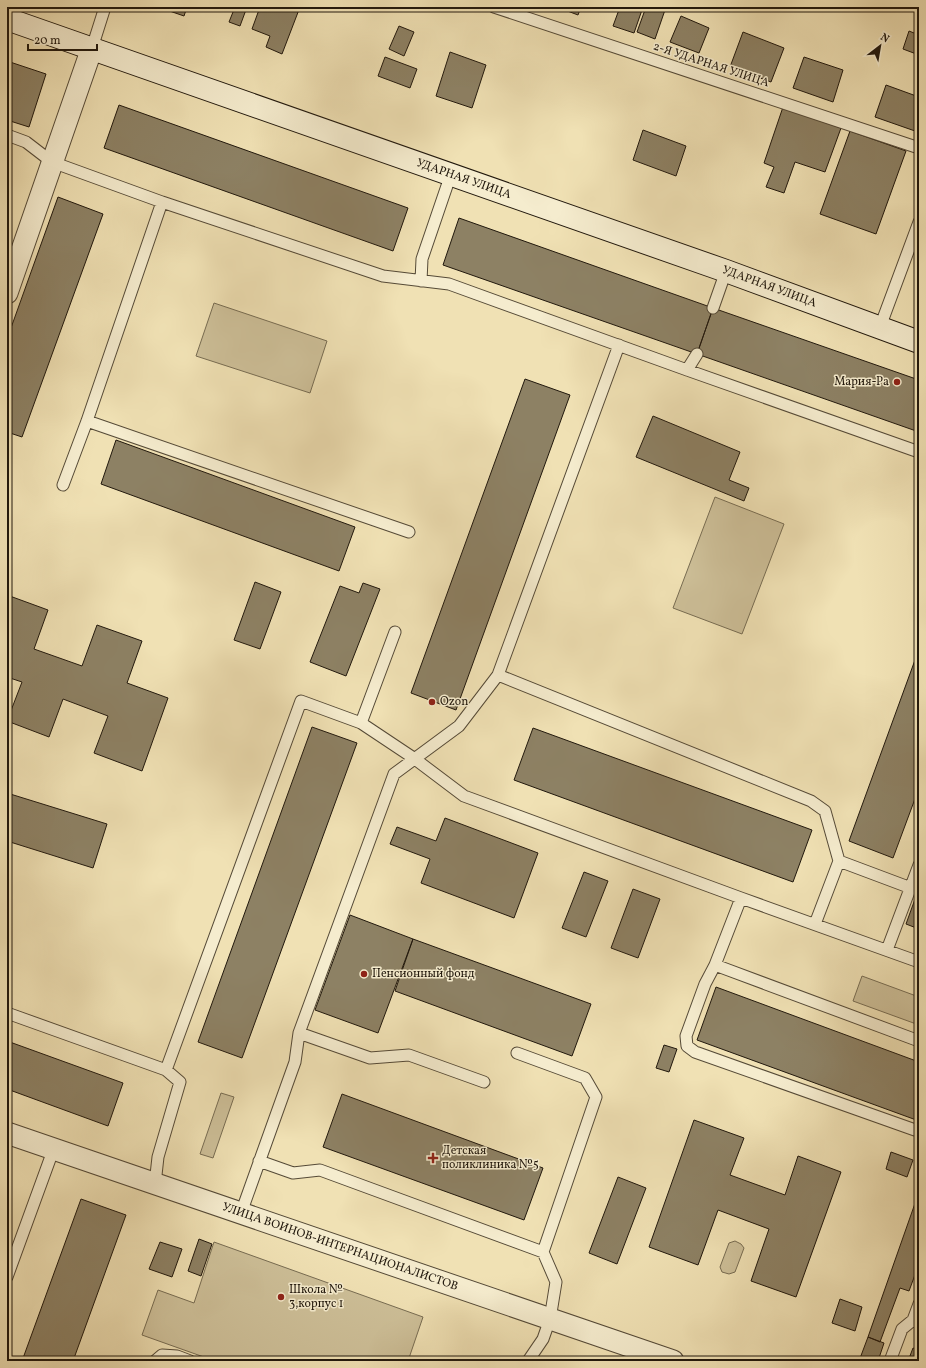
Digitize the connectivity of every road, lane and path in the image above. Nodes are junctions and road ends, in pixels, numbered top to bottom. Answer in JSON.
{"nodes":[{"id":1,"x":105,"y":7,"type":"edge"},
{"id":2,"x":494,"y":7,"type":"edge"},
{"id":3,"x":7,"y":19,"type":"edge"},
{"id":4,"x":92,"y":48,"type":"junction"},
{"id":5,"x":7,"y":135,"type":"edge"},
{"id":6,"x":919,"y":148,"type":"edge"},
{"id":7,"x":52,"y":162,"type":"junction"},
{"id":8,"x":451,"y":174,"type":"junction"},
{"id":9,"x":162,"y":202,"type":"junction"},
{"id":10,"x":919,"y":222,"type":"edge"},
{"id":11,"x":726,"y":271,"type":"junction"},
{"id":12,"x":421,"y":281,"type":"junction"},
{"id":13,"x":7,"y":293,"type":"edge"},
{"id":14,"x":713,"y":308,"type":"dead end"},
{"id":15,"x":880,"y":327,"type":"junction"},
{"id":16,"x":919,"y":342,"type":"edge"},
{"id":17,"x":619,"y":345,"type":"junction"},
{"id":18,"x":697,"y":354,"type":"dead end"},
{"id":19,"x":687,"y":370,"type":"junction"},
{"id":20,"x":87,"y":421,"type":"junction"},
{"id":21,"x":919,"y":452,"type":"edge"},
{"id":22,"x":63,"y":485,"type":"dead end"},
{"id":23,"x":409,"y":532,"type":"dead end"},
{"id":24,"x":395,"y":632,"type":"dead end"},
{"id":25,"x":498,"y":674,"type":"junction"},
{"id":26,"x":361,"y":723,"type":"junction"},
{"id":27,"x":415,"y":759,"type":"junction"},
{"id":28,"x":840,"y":861,"type":"junction"},
{"id":29,"x":919,"y":865,"type":"edge"},
{"id":30,"x":911,"y":888,"type":"junction"},
{"id":31,"x":741,"y":898,"type":"junction"},
{"id":32,"x":815,"y":924,"type":"junction"},
{"id":33,"x":887,"y":950,"type":"junction"},
{"id":34,"x":919,"y":962,"type":"edge"},
{"id":35,"x":715,"y":965,"type":"junction"},
{"id":36,"x":7,"y":1013,"type":"edge"},
{"id":37,"x":299,"y":1033,"type":"junction"},
{"id":38,"x":919,"y":1041,"type":"edge"},
{"id":39,"x":518,"y":1053,"type":"dead end"},
{"id":40,"x":166,"y":1070,"type":"junction"},
{"id":41,"x":484,"y":1082,"type":"dead end"},
{"id":42,"x":915,"y":1130,"type":"dead end"},
{"id":43,"x":7,"y":1133,"type":"edge"},
{"id":44,"x":54,"y":1148,"type":"junction"},
{"id":45,"x":259,"y":1162,"type":"junction"},
{"id":46,"x":155,"y":1184,"type":"junction"},
{"id":47,"x":241,"y":1213,"type":"junction"},
{"id":48,"x":543,"y":1252,"type":"junction"},
{"id":49,"x":7,"y":1277,"type":"edge"},
{"id":50,"x":919,"y":1304,"type":"edge"},
{"id":51,"x":550,"y":1319,"type":"junction"},
{"id":52,"x":916,"y":1321,"type":"edge"},
{"id":53,"x":530,"y":1360,"type":"edge"},
{"id":54,"x":155,"y":1361,"type":"edge"},
{"id":55,"x":190,"y":1361,"type":"edge"},
{"id":56,"x":673,"y":1361,"type":"edge"},
{"id":57,"x":890,"y":1361,"type":"edge"}],
"edges":[{"from":1,"to":4,"type":"lane"},
{"from":2,"to":6,"type":"lane","name":"2-Я УДАРНАЯ УЛИЦА"},
{"from":3,"to":4,"type":"street","name":"УДАРНАЯ УЛИЦА"},
{"from":4,"to":7,"type":"street"},
{"from":4,"to":8,"type":"street","name":"УДАРНАЯ УЛИЦА"},
{"from":5,"to":7,"type":"lane"},
{"from":7,"to":9,"type":"lane"},
{"from":7,"to":13,"type":"street"},
{"from":8,"to":11,"type":"street","name":"УДАРНАЯ УЛИЦА"},
{"from":8,"to":12,"type":"lane"},
{"from":9,"to":12,"type":"lane"},
{"from":9,"to":20,"type":"lane"},
{"from":10,"to":15,"type":"lane"},
{"from":11,"to":14,"type":"lane"},
{"from":11,"to":15,"type":"street","name":"УДАРНАЯ УЛИЦА"},
{"from":12,"to":17,"type":"lane"},
{"from":15,"to":16,"type":"street","name":"УДАРНАЯ УЛИЦА"},
{"from":17,"to":19,"type":"lane"},
{"from":17,"to":25,"type":"lane"},
{"from":18,"to":19,"type":"lane"},
{"from":19,"to":21,"type":"lane"},
{"from":20,"to":22,"type":"lane"},
{"from":20,"to":23,"type":"lane"},
{"from":24,"to":26,"type":"lane"},
{"from":25,"to":27,"type":"lane"},
{"from":25,"to":28,"type":"lane"},
{"from":26,"to":27,"type":"lane"},
{"from":26,"to":40,"type":"lane"},
{"from":27,"to":31,"type":"lane"},
{"from":27,"to":37,"type":"lane"},
{"from":28,"to":30,"type":"lane"},
{"from":28,"to":32,"type":"lane"},
{"from":29,"to":30,"type":"lane"},
{"from":30,"to":33,"type":"lane"},
{"from":31,"to":32,"type":"lane"},
{"from":31,"to":35,"type":"lane"},
{"from":32,"to":33,"type":"lane"},
{"from":33,"to":34,"type":"lane"},
{"from":35,"to":38,"type":"lane"},
{"from":35,"to":42,"type":"lane"},
{"from":36,"to":40,"type":"lane"},
{"from":37,"to":41,"type":"lane"},
{"from":37,"to":45,"type":"lane"},
{"from":39,"to":48,"type":"lane"},
{"from":40,"to":46,"type":"lane"},
{"from":43,"to":44,"type":"street","name":"УЛИЦА ВОИНОВ-ИНТЕРНАЦИОНАЛИСТОВ"},
{"from":44,"to":46,"type":"street","name":"УЛИЦА ВОИНОВ-ИНТЕРНАЦИОНАЛИСТОВ"},
{"from":44,"to":49,"type":"lane"},
{"from":45,"to":47,"type":"lane"},
{"from":45,"to":48,"type":"lane"},
{"from":46,"to":47,"type":"street","name":"УЛИЦА ВОИНОВ-ИНТЕРНАЦИОНАЛИСТОВ"},
{"from":47,"to":51,"type":"street","name":"УЛИЦА ВОИНОВ-ИНТЕРНАЦИОНАЛИСТОВ"},
{"from":48,"to":51,"type":"lane"},
{"from":50,"to":52,"type":"lane"},
{"from":51,"to":53,"type":"lane"},
{"from":51,"to":56,"type":"street","name":"УЛИЦА ВОИНОВ-ИНТЕРНАЦИОНАЛИСТОВ"},
{"from":52,"to":57,"type":"lane"},
{"from":54,"to":55,"type":"lane"}]}
